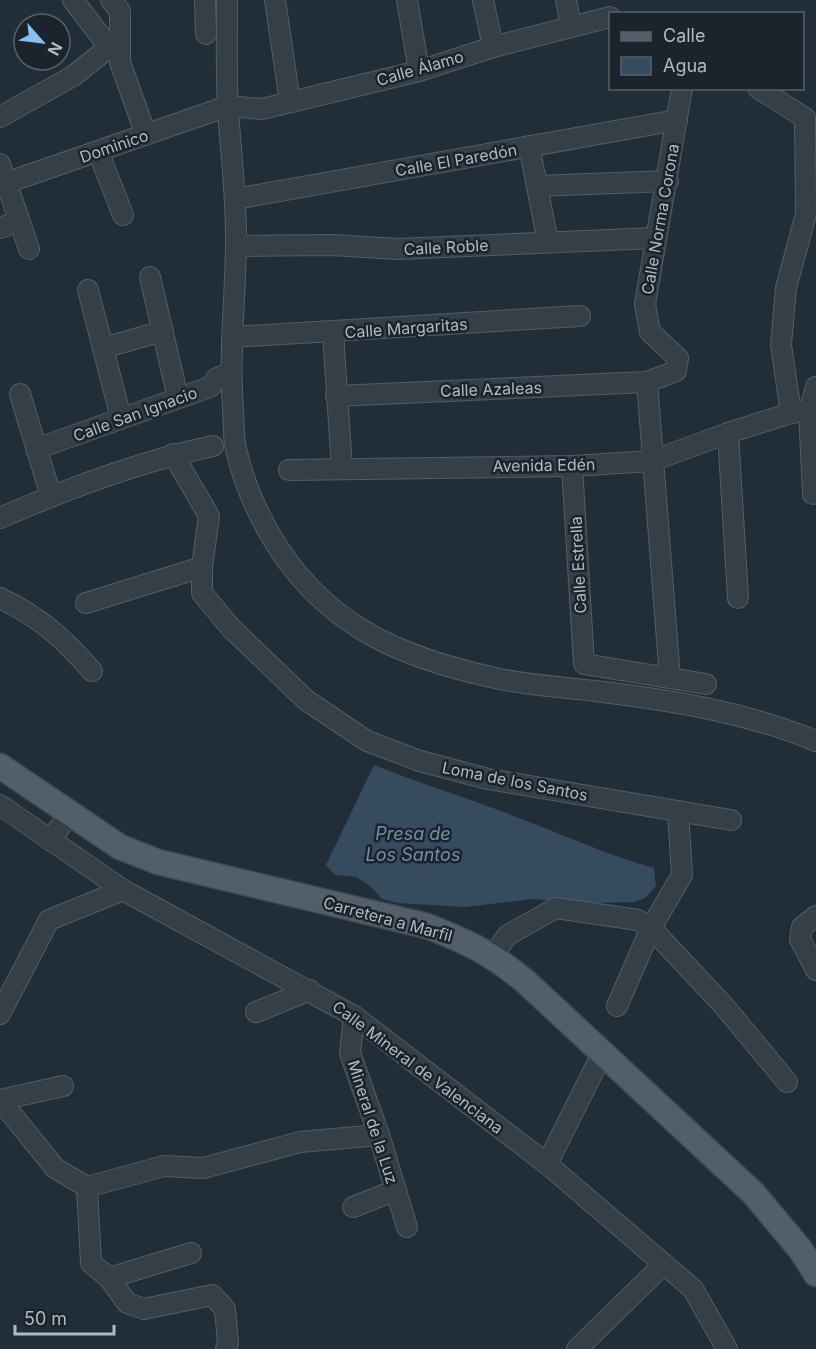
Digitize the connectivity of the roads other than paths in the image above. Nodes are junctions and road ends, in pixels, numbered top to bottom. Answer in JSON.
{"nodes":[{"id":1,"x":73,"y":0,"type":"edge"},
{"id":2,"x":111,"y":0,"type":"edge"},
{"id":3,"x":205,"y":0,"type":"edge"},
{"id":4,"x":227,"y":0,"type":"edge"},
{"id":5,"x":274,"y":0,"type":"edge"},
{"id":6,"x":407,"y":0,"type":"edge"},
{"id":7,"x":483,"y":0,"type":"edge"},
{"id":8,"x":566,"y":0,"type":"edge"},
{"id":9,"x":609,"y":12,"type":"edge"},
{"id":10,"x":571,"y":26,"type":"junction"},
{"id":11,"x":206,"y":34,"type":"dead end"},
{"id":12,"x":115,"y":43,"type":"junction"},
{"id":13,"x":493,"y":47,"type":"junction"},
{"id":14,"x":419,"y":70,"type":"junction"},
{"id":15,"x":682,"y":90,"type":"edge"},
{"id":16,"x":762,"y":90,"type":"edge"},
{"id":17,"x":290,"y":102,"type":"junction"},
{"id":18,"x":228,"y":106,"type":"junction"},
{"id":19,"x":810,"y":116,"type":"edge"},
{"id":20,"x":0,"y":117,"type":"edge"},
{"id":21,"x":677,"y":120,"type":"junction"},
{"id":22,"x":146,"y":135,"type":"junction"},
{"id":23,"x":529,"y":146,"type":"junction"},
{"id":24,"x":98,"y":151,"type":"junction"},
{"id":25,"x":810,"y":162,"type":"edge"},
{"id":26,"x":0,"y":164,"type":"edge"},
{"id":27,"x":668,"y":181,"type":"junction"},
{"id":28,"x":4,"y":184,"type":"edge"},
{"id":29,"x":537,"y":186,"type":"junction"},
{"id":30,"x":235,"y":199,"type":"junction"},
{"id":31,"x":123,"y":215,"type":"dead end"},
{"id":32,"x":19,"y":221,"type":"junction"},
{"id":33,"x":0,"y":228,"type":"edge"},
{"id":34,"x":656,"y":238,"type":"junction"},
{"id":35,"x":548,"y":242,"type":"junction"},
{"id":36,"x":236,"y":246,"type":"junction"},
{"id":37,"x":29,"y":249,"type":"dead end"},
{"id":38,"x":150,"y":277,"type":"dead end"},
{"id":39,"x":88,"y":290,"type":"dead end"},
{"id":40,"x":580,"y":316,"type":"dead end"},
{"id":41,"x":163,"y":331,"type":"junction"},
{"id":42,"x":333,"y":333,"type":"junction"},
{"id":43,"x":232,"y":337,"type":"junction"},
{"id":44,"x":103,"y":348,"type":"junction"},
{"id":45,"x":230,"y":373,"type":"junction"},
{"id":46,"x":647,"y":382,"type":"junction"},
{"id":47,"x":816,"y":387,"type":"edge"},
{"id":48,"x":20,"y":394,"type":"dead end"},
{"id":49,"x":336,"y":396,"type":"junction"},
{"id":50,"x":178,"y":398,"type":"junction"},
{"id":51,"x":805,"y":411,"type":"edge"},
{"id":52,"x":121,"y":418,"type":"junction"},
{"id":53,"x":728,"y":433,"type":"junction"},
{"id":54,"x":213,"y":446,"type":"dead end"},
{"id":55,"x":36,"y":449,"type":"junction"},
{"id":56,"x":173,"y":454,"type":"junction"},
{"id":57,"x":652,"y":461,"type":"junction"},
{"id":58,"x":572,"y":465,"type":"junction"},
{"id":59,"x":342,"y":469,"type":"junction"},
{"id":60,"x":289,"y":470,"type":"dead end"},
{"id":61,"x":813,"y":494,"type":"dead end"},
{"id":62,"x":51,"y":496,"type":"junction"},
{"id":63,"x":0,"y":518,"type":"edge"},
{"id":64,"x":202,"y":567,"type":"junction"},
{"id":65,"x":0,"y":598,"type":"edge"},
{"id":66,"x":738,"y":598,"type":"dead end"},
{"id":67,"x":86,"y":603,"type":"dead end"},
{"id":68,"x":92,"y":671,"type":"dead end"},
{"id":69,"x":670,"y":678,"type":"junction"},
{"id":70,"x":706,"y":684,"type":"dead end"},
{"id":71,"x":816,"y":741,"type":"edge"},
{"id":72,"x":0,"y":766,"type":"edge"},
{"id":73,"x":0,"y":805,"type":"edge"},
{"id":74,"x":678,"y":811,"type":"junction"},
{"id":75,"x":70,"y":814,"type":"junction"},
{"id":76,"x":731,"y":820,"type":"dead end"},
{"id":77,"x":50,"y":840,"type":"junction"},
{"id":78,"x":123,"y":890,"type":"junction"},
{"id":79,"x":816,"y":916,"type":"edge"},
{"id":80,"x":656,"y":920,"type":"junction"},
{"id":81,"x":493,"y":955,"type":"junction"},
{"id":82,"x":816,"y":970,"type":"edge"},
{"id":83,"x":310,"y":990,"type":"junction"},
{"id":84,"x":617,"y":1006,"type":"dead end"},
{"id":85,"x":256,"y":1012,"type":"dead end"},
{"id":86,"x":0,"y":1014,"type":"edge"},
{"id":87,"x":354,"y":1016,"type":"junction"},
{"id":88,"x":603,"y":1052,"type":"junction"},
{"id":89,"x":787,"y":1082,"type":"dead end"},
{"id":90,"x":63,"y":1086,"type":"dead end"},
{"id":91,"x":0,"y":1100,"type":"edge"},
{"id":92,"x":379,"y":1135,"type":"junction"},
{"id":93,"x":547,"y":1164,"type":"junction"},
{"id":94,"x":87,"y":1187,"type":"junction"},
{"id":95,"x":396,"y":1191,"type":"junction"},
{"id":96,"x":353,"y":1207,"type":"dead end"},
{"id":97,"x":406,"y":1227,"type":"dead end"},
{"id":98,"x":191,"y":1253,"type":"dead end"},
{"id":99,"x":664,"y":1264,"type":"junction"},
{"id":100,"x":816,"y":1274,"type":"edge"},
{"id":101,"x":109,"y":1278,"type":"junction"},
{"id":102,"x":226,"y":1349,"type":"edge"},
{"id":103,"x":577,"y":1349,"type":"edge"},
{"id":104,"x":727,"y":1349,"type":"edge"}],
"edges":[{"from":1,"to":12,"type":"street"},
{"from":2,"to":12,"type":"street"},
{"from":3,"to":11,"type":"street"},
{"from":4,"to":18,"type":"street"},
{"from":5,"to":17,"type":"street"},
{"from":6,"to":14,"type":"street"},
{"from":7,"to":13,"type":"street"},
{"from":8,"to":10,"type":"street"},
{"from":9,"to":10,"type":"street","name":"Calle Álamo"},
{"from":10,"to":13,"type":"street","name":"Calle Álamo"},
{"from":12,"to":20,"type":"street"},
{"from":12,"to":22,"type":"street"},
{"from":13,"to":14,"type":"street","name":"Calle Álamo"},
{"from":14,"to":17,"type":"street","name":"Calle Álamo"},
{"from":15,"to":21,"type":"street","name":"Calle Norma Corona"},
{"from":16,"to":19,"type":"street"},
{"from":17,"to":18,"type":"street","name":"Calle Álamo"},
{"from":18,"to":22,"type":"street","name":"Dominico"},
{"from":18,"to":30,"type":"street"},
{"from":19,"to":25,"type":"street"},
{"from":21,"to":23,"type":"street","name":"Calle El Paredón"},
{"from":21,"to":27,"type":"street","name":"Calle Norma Corona"},
{"from":22,"to":24,"type":"street","name":"Dominico"},
{"from":23,"to":29,"type":"street"},
{"from":23,"to":30,"type":"street","name":"Calle El Paredón"},
{"from":24,"to":28,"type":"street","name":"Dominico"},
{"from":24,"to":31,"type":"street"},
{"from":25,"to":51,"type":"street"},
{"from":26,"to":28,"type":"street"},
{"from":27,"to":29,"type":"street"},
{"from":27,"to":34,"type":"street","name":"Calle Norma Corona"},
{"from":28,"to":32,"type":"street"},
{"from":29,"to":35,"type":"street"},
{"from":30,"to":36,"type":"street"},
{"from":32,"to":33,"type":"street"},
{"from":32,"to":37,"type":"street"},
{"from":34,"to":35,"type":"street","name":"Calle Roble"},
{"from":34,"to":46,"type":"street","name":"Calle Norma Corona"},
{"from":35,"to":36,"type":"street","name":"Calle Roble"},
{"from":36,"to":43,"type":"street"},
{"from":38,"to":41,"type":"street"},
{"from":39,"to":44,"type":"street"},
{"from":40,"to":42,"type":"street","name":"Calle Margaritas"},
{"from":41,"to":44,"type":"street"},
{"from":41,"to":50,"type":"street"},
{"from":42,"to":43,"type":"street","name":"Calle Margaritas"},
{"from":42,"to":49,"type":"street"},
{"from":43,"to":45,"type":"street"},
{"from":44,"to":52,"type":"street"},
{"from":45,"to":50,"type":"street","name":"Calle San Ignacio"},
{"from":45,"to":71,"type":"street"},
{"from":46,"to":49,"type":"street","name":"Calle Azaleas"},
{"from":46,"to":57,"type":"street"},
{"from":47,"to":51,"type":"street"},
{"from":48,"to":55,"type":"street"},
{"from":49,"to":59,"type":"street"},
{"from":50,"to":52,"type":"street","name":"Calle San Ignacio"},
{"from":51,"to":53,"type":"street","name":"Avenida Edén"},
{"from":51,"to":61,"type":"street"},
{"from":52,"to":55,"type":"street","name":"Calle San Ignacio"},
{"from":53,"to":57,"type":"street","name":"Avenida Edén"},
{"from":53,"to":66,"type":"street"},
{"from":54,"to":56,"type":"street"},
{"from":55,"to":62,"type":"street"},
{"from":56,"to":62,"type":"street"},
{"from":56,"to":64,"type":"street","name":"Loma de los Santos"},
{"from":57,"to":58,"type":"street","name":"Avenida Edén"},
{"from":57,"to":69,"type":"street"},
{"from":58,"to":59,"type":"street","name":"Avenida Edén"},
{"from":58,"to":69,"type":"street","name":"Calle Estrella"},
{"from":59,"to":60,"type":"street","name":"Avenida Edén"},
{"from":62,"to":63,"type":"street"},
{"from":64,"to":67,"type":"street"},
{"from":64,"to":74,"type":"street","name":"Loma de los Santos"},
{"from":65,"to":68,"type":"street"},
{"from":69,"to":70,"type":"street"},
{"from":72,"to":75,"type":"main road","name":"Carretera a Marfil"},
{"from":73,"to":77,"type":"street","name":"Calle Mineral de Valenciana"},
{"from":74,"to":76,"type":"street","name":"Loma de los Santos"},
{"from":74,"to":80,"type":"street"},
{"from":75,"to":77,"type":"street"},
{"from":75,"to":81,"type":"main road","name":"Carretera a Marfil"},
{"from":77,"to":78,"type":"street","name":"Calle Mineral de Valenciana"},
{"from":78,"to":83,"type":"street","name":"Calle Mineral de Valenciana"},
{"from":78,"to":86,"type":"street"},
{"from":79,"to":82,"type":"street"},
{"from":80,"to":81,"type":"street"},
{"from":80,"to":84,"type":"street"},
{"from":80,"to":89,"type":"street"},
{"from":81,"to":88,"type":"main road","name":"Carretera a Marfil"},
{"from":83,"to":85,"type":"street"},
{"from":83,"to":87,"type":"street","name":"Calle Mineral de Valenciana"},
{"from":87,"to":92,"type":"street","name":"Mineral de la Luz"},
{"from":87,"to":93,"type":"street","name":"Calle Mineral de Valenciana"},
{"from":88,"to":93,"type":"street"},
{"from":88,"to":100,"type":"main road","name":"Carretera a Marfil"},
{"from":90,"to":91,"type":"street"},
{"from":91,"to":94,"type":"street"},
{"from":92,"to":94,"type":"street"},
{"from":92,"to":95,"type":"street","name":"Mineral de la Luz"},
{"from":93,"to":99,"type":"street","name":"Calle Mineral de Valenciana"},
{"from":94,"to":101,"type":"street"},
{"from":95,"to":96,"type":"street"},
{"from":95,"to":97,"type":"street","name":"Mineral de la Luz"},
{"from":98,"to":101,"type":"street"},
{"from":99,"to":103,"type":"street"},
{"from":99,"to":104,"type":"street","name":"Calle Mineral de Valenciana"},
{"from":101,"to":102,"type":"street"}]}
